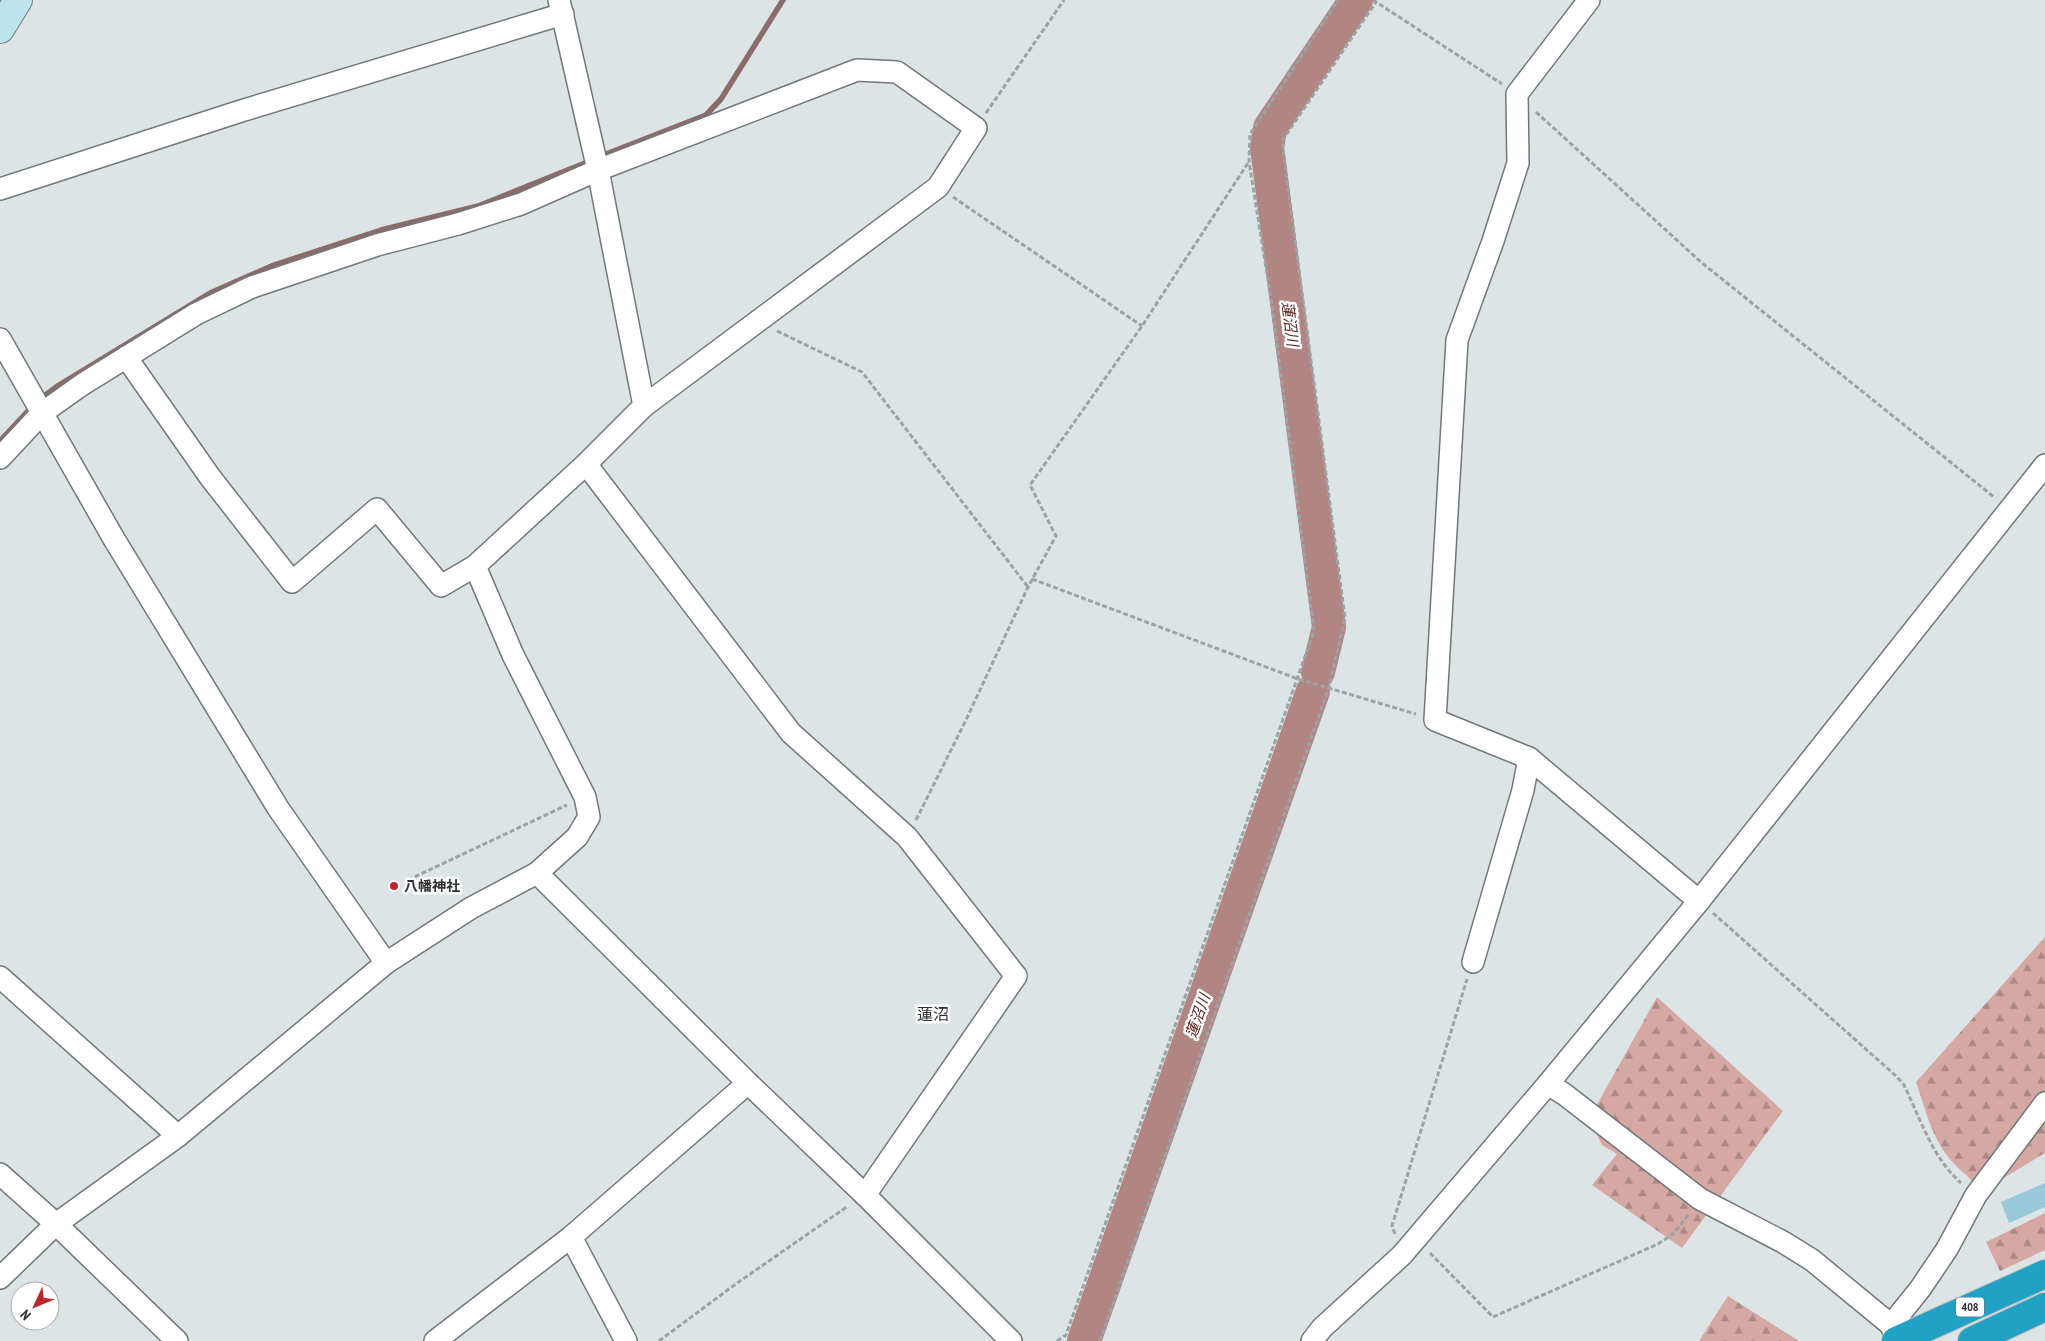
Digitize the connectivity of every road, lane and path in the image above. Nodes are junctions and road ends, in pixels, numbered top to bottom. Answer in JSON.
{"nodes":[{"id":1,"x":18,"y":0,"type":"edge"},
{"id":2,"x":1064,"y":0,"type":"edge"},
{"id":3,"x":1338,"y":0,"type":"edge"},
{"id":4,"x":1589,"y":0,"type":"edge"},
{"id":5,"x":1374,"y":1,"type":"edge"},
{"id":6,"x":561,"y":7,"type":"edge"},
{"id":7,"x":0,"y":29,"type":"edge"},
{"id":8,"x":1517,"y":94,"type":"junction"},
{"id":9,"x":976,"y":128,"type":"junction"},
{"id":10,"x":1249,"y":162,"type":"junction"},
{"id":11,"x":598,"y":170,"type":"junction"},
{"id":12,"x":938,"y":187,"type":"junction"},
{"id":13,"x":0,"y":189,"type":"edge"},
{"id":14,"x":758,"y":322,"type":"junction"},
{"id":15,"x":1142,"y":326,"type":"junction"},
{"id":16,"x":0,"y":339,"type":"edge"},
{"id":17,"x":126,"y":357,"type":"junction"},
{"id":18,"x":644,"y":406,"type":"junction"},
{"id":19,"x":42,"y":413,"type":"junction"},
{"id":20,"x":0,"y":458,"type":"edge"},
{"id":21,"x":586,"y":464,"type":"junction"},
{"id":22,"x":2045,"y":465,"type":"edge"},
{"id":23,"x":2009,"y":509,"type":"junction"},
{"id":24,"x":474,"y":566,"type":"junction"},
{"id":25,"x":1032,"y":579,"type":"junction"},
{"id":26,"x":1028,"y":587,"type":"junction"},
{"id":27,"x":1298,"y":679,"type":"junction"},
{"id":28,"x":1329,"y":687,"type":"junction"},
{"id":29,"x":1435,"y":720,"type":"junction"},
{"id":30,"x":1529,"y":758,"type":"junction"},
{"id":31,"x":585,"y":796,"type":"junction"},
{"id":32,"x":907,"y":837,"type":"junction"},
{"id":33,"x":537,"y":873,"type":"junction"},
{"id":34,"x":408,"y":880,"type":"dead end"},
{"id":35,"x":1699,"y":901,"type":"junction"},
{"id":36,"x":1473,"y":962,"type":"joint"},
{"id":37,"x":386,"y":963,"type":"junction"},
{"id":38,"x":0,"y":977,"type":"edge"},
{"id":39,"x":748,"y":1083,"type":"junction"},
{"id":40,"x":1548,"y":1084,"type":"junction"},
{"id":41,"x":2045,"y":1103,"type":"edge"},
{"id":42,"x":178,"y":1136,"type":"junction"},
{"id":43,"x":0,"y":1174,"type":"edge"},
{"id":44,"x":865,"y":1195,"type":"junction"},
{"id":45,"x":1976,"y":1195,"type":"junction"},
{"id":46,"x":1700,"y":1200,"type":"junction"},
{"id":47,"x":56,"y":1224,"type":"junction"},
{"id":48,"x":571,"y":1237,"type":"junction"},
{"id":49,"x":1415,"y":1239,"type":"junction"},
{"id":50,"x":1402,"y":1255,"type":"junction"},
{"id":51,"x":2045,"y":1274,"type":"edge"},
{"id":52,"x":0,"y":1278,"type":"edge"},
{"id":53,"x":2045,"y":1307,"type":"edge"},
{"id":54,"x":1895,"y":1335,"type":"edge"},
{"id":55,"x":1322,"y":1337,"type":"edge"},
{"id":56,"x":177,"y":1341,"type":"edge"},
{"id":57,"x":435,"y":1341,"type":"edge"},
{"id":58,"x":626,"y":1341,"type":"edge"},
{"id":59,"x":659,"y":1341,"type":"edge"},
{"id":60,"x":1011,"y":1341,"type":"edge"},
{"id":61,"x":1057,"y":1341,"type":"edge"},
{"id":62,"x":1100,"y":1341,"type":"edge"},
{"id":63,"x":1972,"y":1341,"type":"edge"}],
"edges":[{"from":1,"to":7,"type":"street"},
{"from":2,"to":9,"type":"path"},
{"from":3,"to":10,"type":"path"},
{"from":4,"to":8,"type":"street"},
{"from":5,"to":8,"type":"path"},
{"from":5,"to":28,"type":"path"},
{"from":6,"to":11,"type":"street"},
{"from":6,"to":13,"type":"street"},
{"from":8,"to":23,"type":"path"},
{"from":8,"to":29,"type":"street"},
{"from":9,"to":11,"type":"street"},
{"from":9,"to":12,"type":"street"},
{"from":10,"to":15,"type":"path"},
{"from":10,"to":27,"type":"path"},
{"from":11,"to":17,"type":"street"},
{"from":11,"to":18,"type":"street"},
{"from":12,"to":14,"type":"street"},
{"from":12,"to":15,"type":"path"},
{"from":14,"to":18,"type":"street"},
{"from":14,"to":26,"type":"path"},
{"from":15,"to":25,"type":"path"},
{"from":16,"to":19,"type":"street"},
{"from":17,"to":19,"type":"street"},
{"from":17,"to":24,"type":"street"},
{"from":18,"to":21,"type":"street"},
{"from":19,"to":20,"type":"street"},
{"from":19,"to":37,"type":"street"},
{"from":21,"to":24,"type":"street"},
{"from":21,"to":32,"type":"street"},
{"from":22,"to":23,"type":"street"},
{"from":23,"to":35,"type":"street"},
{"from":24,"to":31,"type":"street"},
{"from":25,"to":26,"type":"path"},
{"from":25,"to":27,"type":"path"},
{"from":26,"to":32,"type":"path"},
{"from":27,"to":28,"type":"path"},
{"from":27,"to":61,"type":"path"},
{"from":28,"to":29,"type":"path"},
{"from":28,"to":62,"type":"path"},
{"from":29,"to":30,"type":"street"},
{"from":30,"to":35,"type":"street"},
{"from":30,"to":36,"type":"street"},
{"from":31,"to":33,"type":"street"},
{"from":31,"to":34,"type":"path"},
{"from":32,"to":44,"type":"street"},
{"from":33,"to":37,"type":"street"},
{"from":33,"to":39,"type":"street"},
{"from":35,"to":40,"type":"street"},
{"from":35,"to":45,"type":"path"},
{"from":36,"to":50,"type":"path"},
{"from":37,"to":42,"type":"street"},
{"from":38,"to":42,"type":"street"},
{"from":39,"to":44,"type":"street"},
{"from":39,"to":48,"type":"street"},
{"from":40,"to":46,"type":"street"},
{"from":40,"to":49,"type":"street"},
{"from":41,"to":45,"type":"street"},
{"from":42,"to":47,"type":"street"},
{"from":43,"to":47,"type":"street"},
{"from":44,"to":59,"type":"path"},
{"from":44,"to":60,"type":"street"},
{"from":45,"to":54,"type":"street"},
{"from":46,"to":49,"type":"path"},
{"from":46,"to":54,"type":"street"},
{"from":47,"to":52,"type":"street"},
{"from":47,"to":56,"type":"street"},
{"from":48,"to":57,"type":"street"},
{"from":48,"to":58,"type":"street"},
{"from":49,"to":50,"type":"street"},
{"from":50,"to":55,"type":"street"},
{"from":51,"to":54,"type":"highway","number":"408"},
{"from":53,"to":63,"type":"highway","number":"408"}]}
